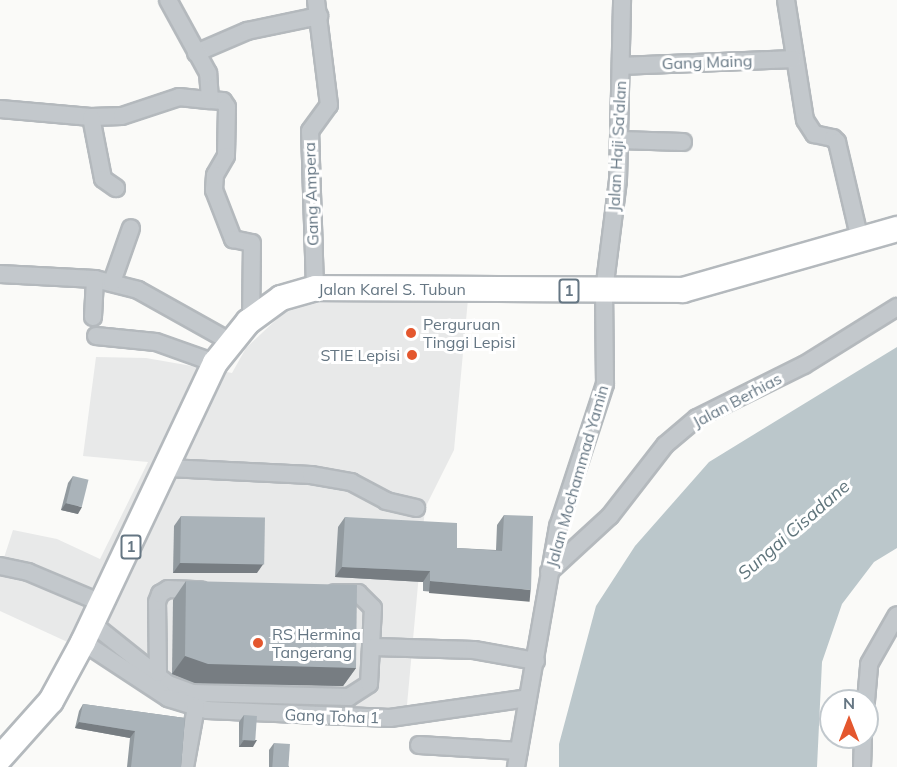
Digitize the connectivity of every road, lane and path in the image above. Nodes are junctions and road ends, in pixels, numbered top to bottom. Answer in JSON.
{"nodes":[{"id":1,"x":168,"y":0,"type":"edge"},
{"id":2,"x":622,"y":0,"type":"edge"},
{"id":3,"x":786,"y":0,"type":"edge"},
{"id":4,"x":317,"y":8,"type":"edge"},
{"id":5,"x":196,"y":53,"type":"junction"},
{"id":6,"x":793,"y":59,"type":"junction"},
{"id":7,"x":621,"y":66,"type":"junction"},
{"id":8,"x":210,"y":100,"type":"junction"},
{"id":9,"x":0,"y":109,"type":"edge"},
{"id":10,"x":91,"y":117,"type":"junction"},
{"id":11,"x":619,"y":140,"type":"junction"},
{"id":12,"x":683,"y":142,"type":"dead end"},
{"id":13,"x":116,"y":188,"type":"dead end"},
{"id":14,"x":131,"y":228,"type":"dead end"},
{"id":15,"x":897,"y":229,"type":"edge"},
{"id":16,"x":860,"y":240,"type":"junction"},
{"id":17,"x":0,"y":274,"type":"edge"},
{"id":18,"x":95,"y":279,"type":"junction"},
{"id":19,"x":112,"y":282,"type":"junction"},
{"id":20,"x":315,"y":288,"type":"junction"},
{"id":21,"x":604,"y":291,"type":"junction"},
{"id":22,"x":897,"y":306,"type":"edge"},
{"id":23,"x":93,"y":317,"type":"dead end"},
{"id":24,"x":251,"y":320,"type":"junction"},
{"id":25,"x":96,"y":336,"type":"dead end"},
{"id":26,"x":231,"y":342,"type":"junction"},
{"id":27,"x":215,"y":363,"type":"junction"},
{"id":28,"x":168,"y":468,"type":"junction"},
{"id":29,"x":416,"y":508,"type":"dead end"},
{"id":30,"x":0,"y":566,"type":"edge"},
{"id":31,"x":549,"y":572,"type":"junction"},
{"id":32,"x":215,"y":590,"type":"edge"},
{"id":33,"x":322,"y":592,"type":"edge"},
{"id":34,"x":897,"y":615,"type":"edge"},
{"id":35,"x":93,"y":624,"type":"junction"},
{"id":36,"x":374,"y":647,"type":"junction"},
{"id":37,"x":536,"y":661,"type":"junction"},
{"id":38,"x":158,"y":673,"type":"junction"},
{"id":39,"x":867,"y":689,"type":"edge"},
{"id":40,"x":528,"y":698,"type":"junction"},
{"id":41,"x":196,"y":707,"type":"junction"},
{"id":42,"x":420,"y":745,"type":"dead end"},
{"id":43,"x":860,"y":749,"type":"edge"},
{"id":44,"x":863,"y":749,"type":"edge"},
{"id":45,"x":0,"y":758,"type":"edge"},
{"id":46,"x":518,"y":759,"type":"edge"},
{"id":47,"x":185,"y":767,"type":"edge"},
{"id":48,"x":852,"y":767,"type":"edge"},
{"id":49,"x":862,"y":767,"type":"edge"}],
"edges":[{"from":1,"to":5,"type":"street"},
{"from":2,"to":7,"type":"street","name":"Jalan Haji Sa'alan"},
{"from":3,"to":6,"type":"street"},
{"from":4,"to":5,"type":"street"},
{"from":4,"to":20,"type":"street","name":"Gang Ampera"},
{"from":5,"to":8,"type":"street"},
{"from":6,"to":7,"type":"street","name":"Gang Maing"},
{"from":6,"to":16,"type":"street"},
{"from":7,"to":11,"type":"street","name":"Jalan Haji Sa'alan"},
{"from":8,"to":10,"type":"street"},
{"from":8,"to":24,"type":"street"},
{"from":9,"to":10,"type":"street"},
{"from":10,"to":13,"type":"street"},
{"from":11,"to":12,"type":"street"},
{"from":11,"to":21,"type":"street","name":"Jalan Haji Sa'alan"},
{"from":14,"to":19,"type":"street"},
{"from":15,"to":16,"type":"highway","name":"Jalan Karel S. Tubun","number":"1"},
{"from":16,"to":21,"type":"highway","name":"Jalan Karel S. Tubun","number":"1"},
{"from":17,"to":18,"type":"street"},
{"from":18,"to":19,"type":"street"},
{"from":18,"to":23,"type":"street"},
{"from":19,"to":26,"type":"street"},
{"from":20,"to":21,"type":"highway","name":"Jalan Karel S. Tubun","number":"1"},
{"from":20,"to":24,"type":"highway","name":"Jalan Karel S. Tubun","number":"1"},
{"from":21,"to":31,"type":"street","name":"Jalan Mochammad Yamin"},
{"from":22,"to":31,"type":"street","name":"Jalan Berhias"},
{"from":24,"to":26,"type":"highway","name":"Jalan Karel S. Tubun","number":"1"},
{"from":25,"to":27,"type":"street"},
{"from":26,"to":27,"type":"highway","name":"Jalan Karel S. Tubun","number":"1"},
{"from":27,"to":28,"type":"highway","name":"Jalan Karel S. Tubun","number":"1"},
{"from":28,"to":29,"type":"street"},
{"from":28,"to":35,"type":"highway","name":"Jalan Karel S. Tubun","number":"1"},
{"from":30,"to":35,"type":"street"},
{"from":31,"to":37,"type":"street","name":"Jalan Mochammad Yamin"},
{"from":32,"to":38,"type":"street"},
{"from":33,"to":36,"type":"street"},
{"from":34,"to":39,"type":"street"},
{"from":35,"to":38,"type":"street"},
{"from":35,"to":41,"type":"street","name":"Gang Toha 1"},
{"from":35,"to":45,"type":"highway","name":"Jalan Karel S. Tubun","number":"1"},
{"from":36,"to":37,"type":"street"},
{"from":36,"to":38,"type":"street"},
{"from":37,"to":40,"type":"street","name":"Jalan Mochammad Yamin"},
{"from":40,"to":41,"type":"street","name":"Gang Toha 1"},
{"from":40,"to":46,"type":"street","name":"Jalan Mochammad Yamin"},
{"from":41,"to":47,"type":"street"},
{"from":42,"to":46,"type":"street"},
{"from":43,"to":48,"type":"street"},
{"from":44,"to":49,"type":"street"}]}
